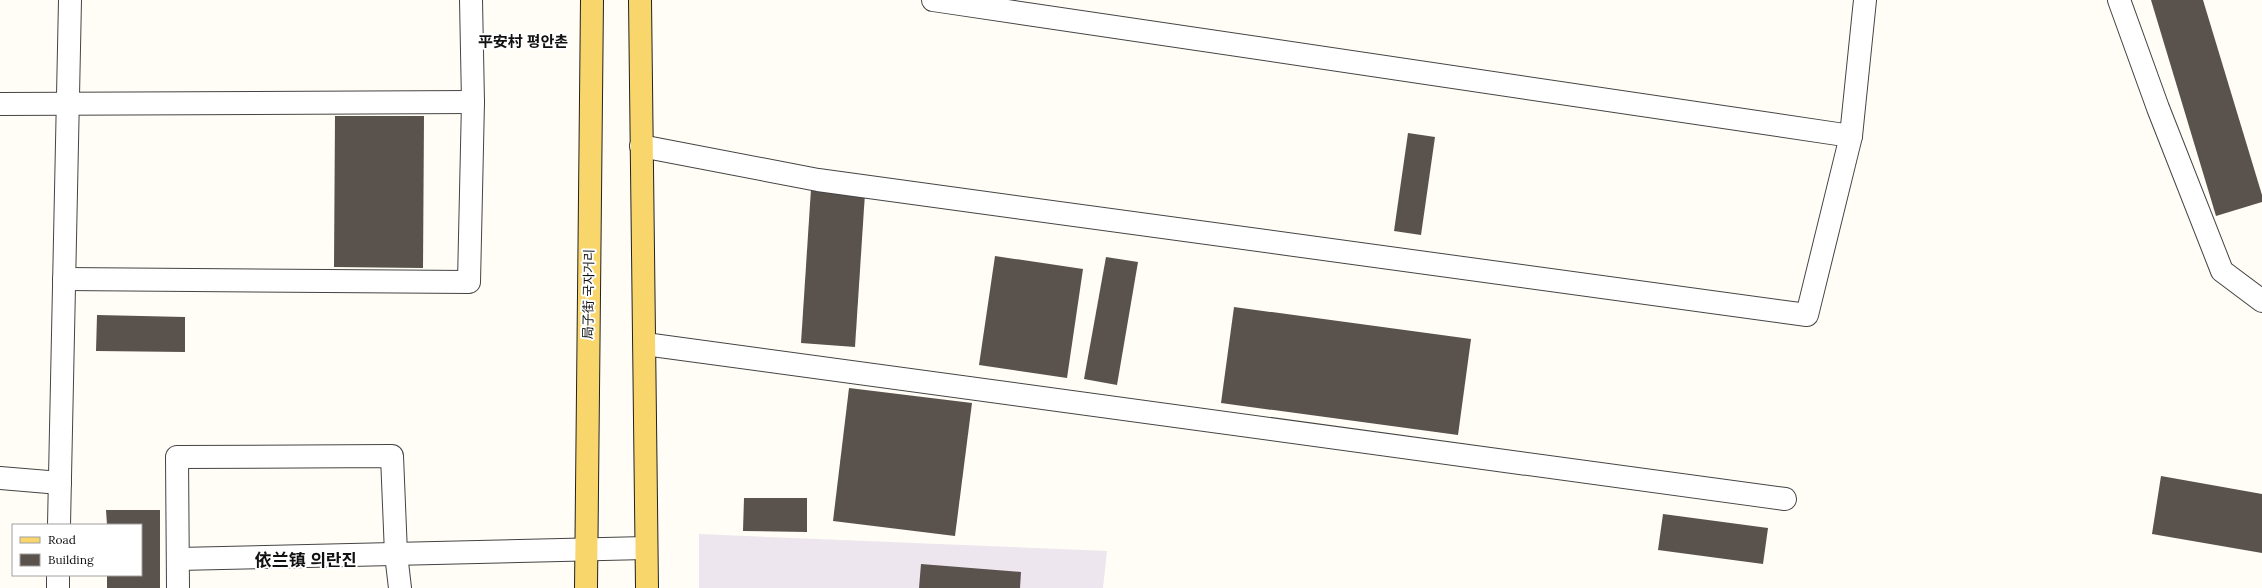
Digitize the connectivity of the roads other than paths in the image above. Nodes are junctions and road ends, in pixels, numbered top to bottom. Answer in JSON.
{"nodes":[{"id":1,"x":70,"y":0,"type":"edge"},
{"id":2,"x":472,"y":0,"type":"edge"},
{"id":3,"x":592,"y":0,"type":"edge"},
{"id":4,"x":640,"y":0,"type":"edge"},
{"id":5,"x":933,"y":0,"type":"edge"},
{"id":6,"x":1865,"y":0,"type":"edge"},
{"id":7,"x":2119,"y":0,"type":"edge"},
{"id":8,"x":473,"y":102,"type":"junction"},
{"id":9,"x":0,"y":104,"type":"edge"},
{"id":10,"x":68,"y":104,"type":"junction"},
{"id":11,"x":1851,"y":136,"type":"junction"},
{"id":12,"x":641,"y":146,"type":"junction"},
{"id":13,"x":64,"y":279,"type":"junction"},
{"id":14,"x":2262,"y":301,"type":"edge"},
{"id":15,"x":645,"y":344,"type":"junction"},
{"id":16,"x":0,"y":478,"type":"edge"},
{"id":17,"x":60,"y":483,"type":"junction"},
{"id":18,"x":1785,"y":499,"type":"dead end"},
{"id":19,"x":59,"y":524,"type":"edge"},
{"id":20,"x":646,"y":548,"type":"junction"},
{"id":21,"x":586,"y":549,"type":"junction"},
{"id":22,"x":396,"y":554,"type":"junction"},
{"id":23,"x":178,"y":559,"type":"junction"},
{"id":24,"x":58,"y":576,"type":"edge"},
{"id":25,"x":58,"y":588,"type":"edge"},
{"id":26,"x":178,"y":588,"type":"edge"},
{"id":27,"x":400,"y":588,"type":"edge"},
{"id":28,"x":586,"y":588,"type":"edge"},
{"id":29,"x":646,"y":588,"type":"edge"}],
"edges":[{"from":1,"to":10,"type":"street"},
{"from":2,"to":8,"type":"street"},
{"from":3,"to":21,"type":"main road","name":"局子街 국자거리"},
{"from":4,"to":12,"type":"main road"},
{"from":5,"to":11,"type":"street"},
{"from":6,"to":11,"type":"street"},
{"from":7,"to":14,"type":"street"},
{"from":8,"to":10,"type":"street"},
{"from":8,"to":13,"type":"street"},
{"from":9,"to":10,"type":"street"},
{"from":10,"to":13,"type":"street"},
{"from":11,"to":12,"type":"street"},
{"from":12,"to":15,"type":"main road"},
{"from":13,"to":17,"type":"street"},
{"from":15,"to":18,"type":"street"},
{"from":15,"to":20,"type":"main road"},
{"from":16,"to":17,"type":"street"},
{"from":17,"to":19,"type":"street"},
{"from":20,"to":21,"type":"street"},
{"from":20,"to":29,"type":"main road"},
{"from":21,"to":22,"type":"street"},
{"from":21,"to":28,"type":"main road","name":"局子街 국자거리"},
{"from":22,"to":23,"type":"street"},
{"from":22,"to":23,"type":"street"},
{"from":22,"to":27,"type":"street"},
{"from":23,"to":26,"type":"street"},
{"from":24,"to":25,"type":"street"}]}
